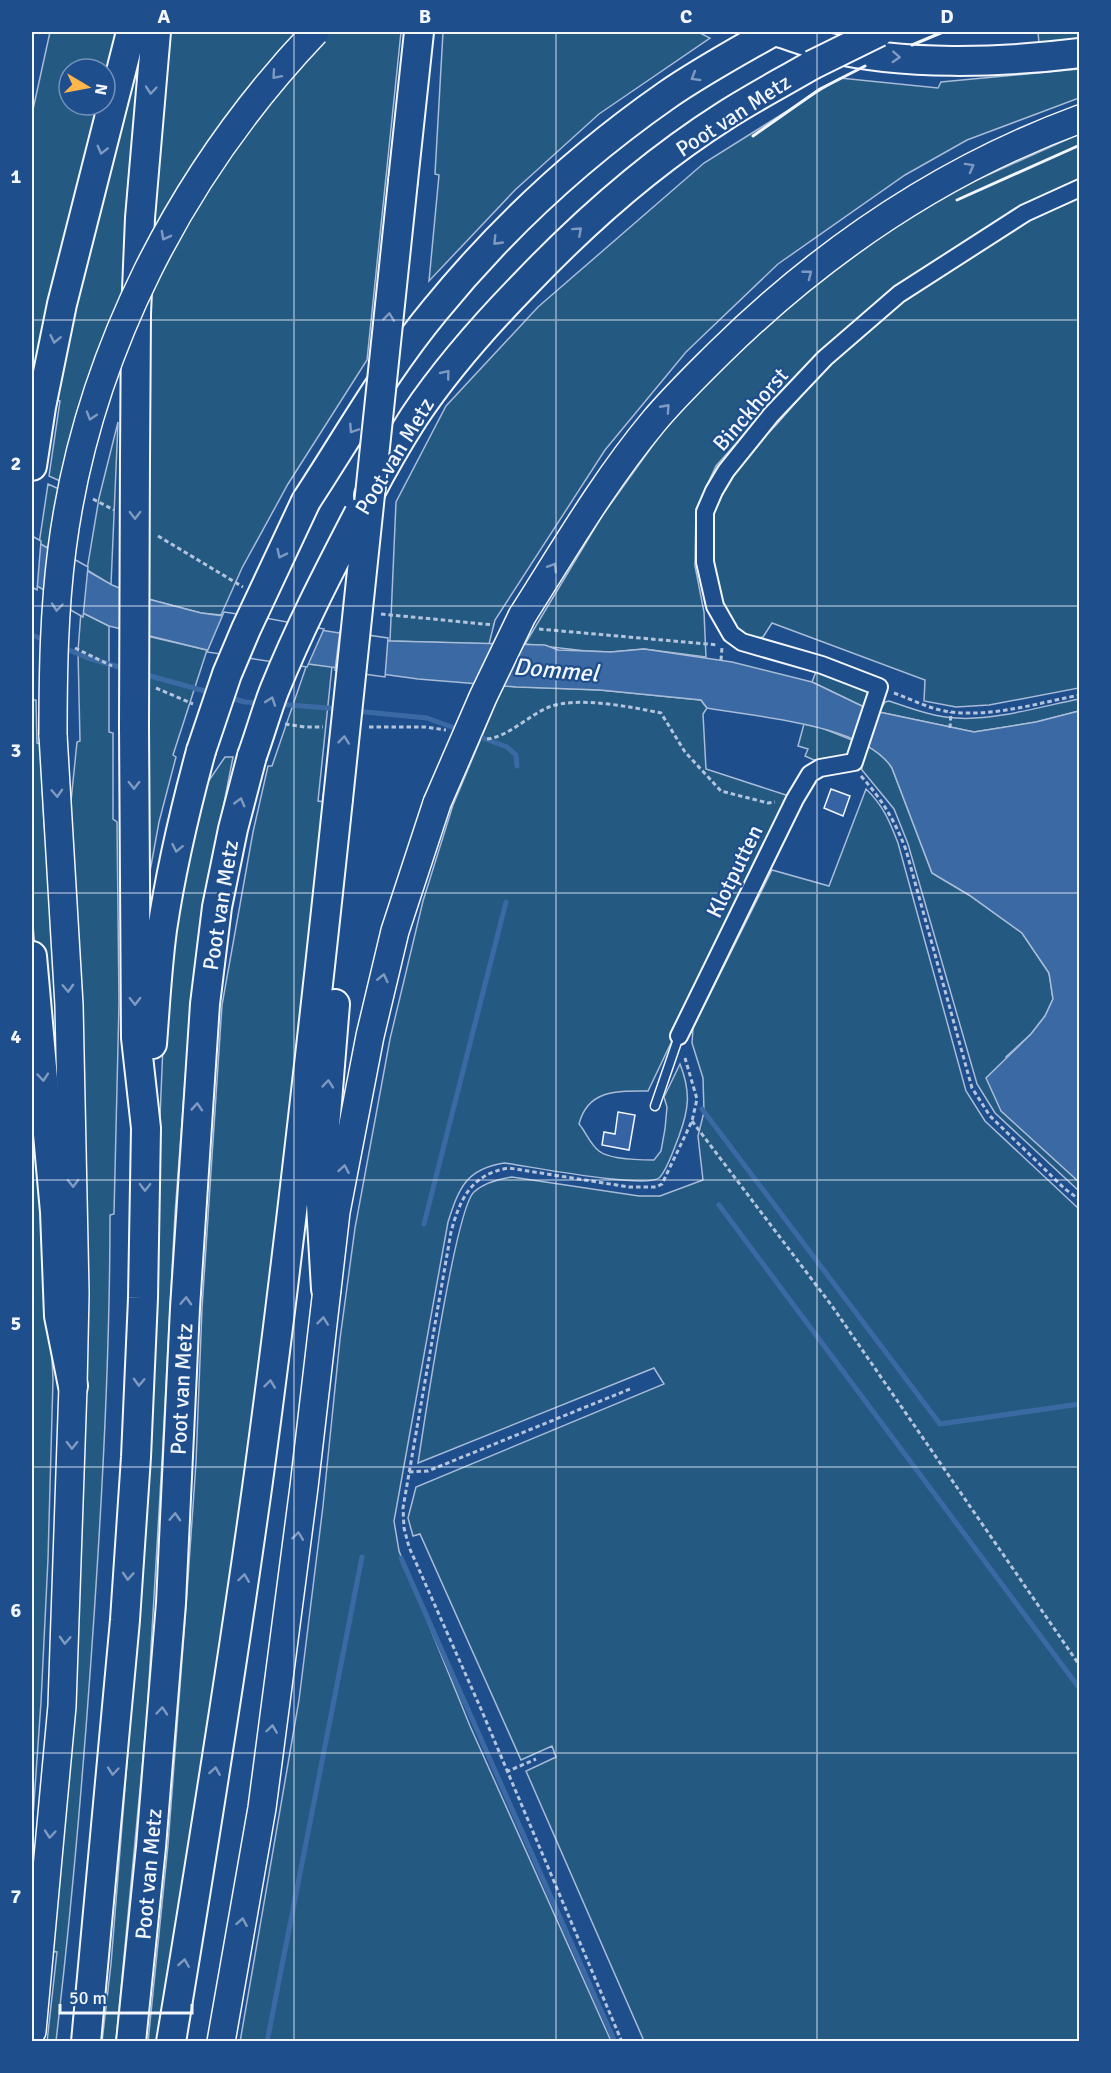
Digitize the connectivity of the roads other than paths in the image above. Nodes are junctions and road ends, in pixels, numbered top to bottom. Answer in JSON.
{"nodes":[{"id":1,"x":131,"y":32,"type":"edge"},
{"id":2,"x":156,"y":32,"type":"edge"},
{"id":3,"x":315,"y":32,"type":"edge"},
{"id":4,"x":419,"y":32,"type":"edge"},
{"id":5,"x":772,"y":32,"type":"edge"},
{"id":6,"x":778,"y":32,"type":"edge"},
{"id":7,"x":879,"y":32,"type":"edge"},
{"id":8,"x":1080,"y":52,"type":"edge"},
{"id":9,"x":1080,"y":119,"type":"edge"},
{"id":10,"x":1080,"y":189,"type":"edge"},
{"id":11,"x":32,"y":466,"type":"edge"},
{"id":12,"x":856,"y":756,"type":"joint"},
{"id":13,"x":338,"y":799,"type":"junction"},
{"id":14,"x":32,"y":956,"type":"edge"},
{"id":15,"x":679,"y":1036,"type":"joint"},
{"id":16,"x":655,"y":1106,"type":"dead end"},
{"id":17,"x":146,"y":1128,"type":"junction"},
{"id":18,"x":326,"y":1290,"type":"junction"},
{"id":19,"x":73,"y":1386,"type":"junction"},
{"id":20,"x":32,"y":2031,"type":"edge"},
{"id":21,"x":86,"y":2042,"type":"edge"},
{"id":22,"x":131,"y":2042,"type":"edge"},
{"id":23,"x":171,"y":2042,"type":"edge"},
{"id":24,"x":221,"y":2042,"type":"edge"}],
"edges":[{"from":1,"to":11,"type":"highway","one_way":true},
{"from":2,"to":17,"type":"highway","one_way":true,"bridge":true},
{"from":3,"to":19,"type":"highway","one_way":true,"bridge":true},
{"from":13,"to":4,"type":"highway","one_way":true,"bridge":true},
{"from":5,"to":17,"type":"highway","one_way":true,"bridge":true},
{"from":6,"to":8,"type":"highway","one_way":true},
{"from":22,"to":7,"type":"highway","name":"Poot van Metz","one_way":true,"bridge":true},
{"from":18,"to":9,"type":"highway","one_way":true,"bridge":true},
{"from":10,"to":12,"type":"street","name":"Binckhorst"},
{"from":12,"to":15,"type":"street","name":"Klotputten"},
{"from":18,"to":13,"type":"highway","one_way":true},
{"from":23,"to":13,"type":"highway","one_way":true},
{"from":14,"to":19,"type":"highway","one_way":true},
{"from":15,"to":16,"type":"lane","name":"Klotputten"},
{"from":17,"to":21,"type":"highway","one_way":true},
{"from":24,"to":18,"type":"highway","one_way":true},
{"from":19,"to":20,"type":"highway","one_way":true}]}
